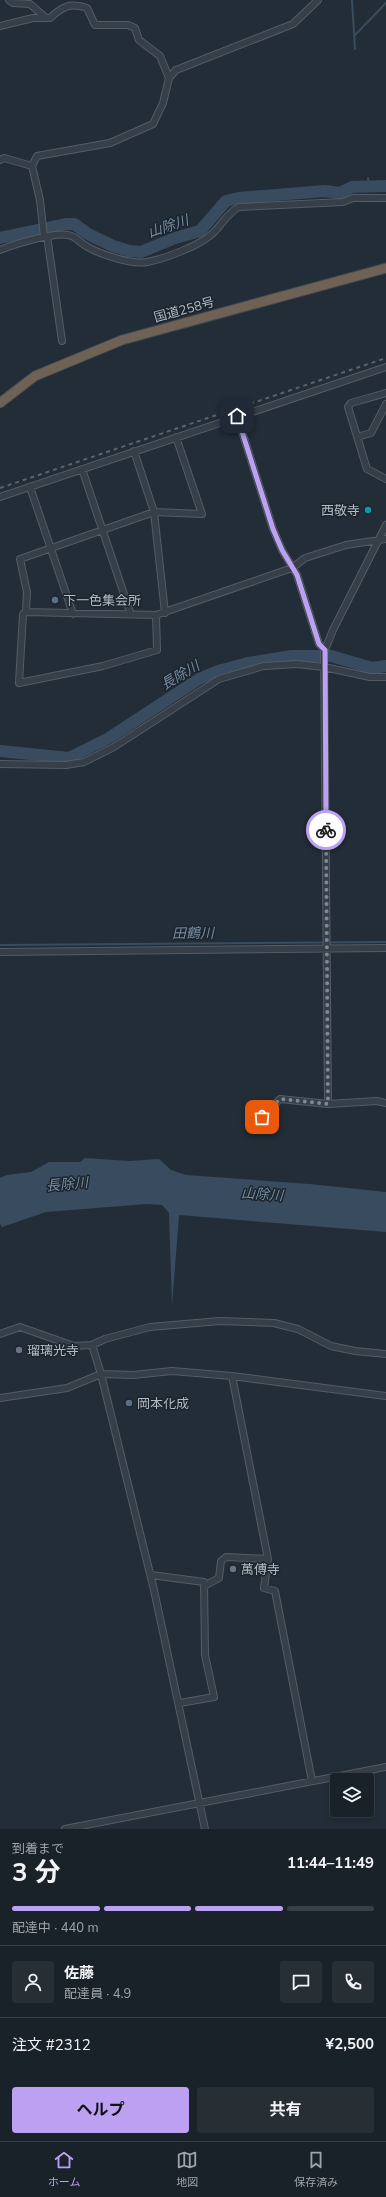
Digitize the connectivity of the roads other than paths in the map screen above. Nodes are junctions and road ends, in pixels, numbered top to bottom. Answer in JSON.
{"nodes":[{"id":1,"x":9,"y":0,"type":"edge"},
{"id":2,"x":318,"y":0,"type":"edge"},
{"id":3,"x":46,"y":18,"type":"junction"},
{"id":4,"x":0,"y":26,"type":"edge"},
{"id":5,"x":169,"y":78,"type":"junction"},
{"id":6,"x":1,"y":158,"type":"edge"},
{"id":7,"x":32,"y":166,"type":"junction"},
{"id":8,"x":386,"y":198,"type":"edge"},
{"id":9,"x":46,"y":236,"type":"junction"},
{"id":10,"x":0,"y":250,"type":"edge"},
{"id":11,"x":386,"y":268,"type":"edge"},
{"id":12,"x":62,"y":341,"type":"dead end"},
{"id":13,"x":386,"y":367,"type":"edge"},
{"id":14,"x":386,"y":393,"type":"edge"},
{"id":15,"x":0,"y":403,"type":"edge"},
{"id":16,"x":386,"y":404,"type":"edge"},
{"id":17,"x":237,"y":416,"type":"junction"},
{"id":18,"x":176,"y":437,"type":"junction"},
{"id":19,"x":357,"y":437,"type":"junction"},
{"id":20,"x":134,"y":451,"type":"junction"},
{"id":21,"x":82,"y":469,"type":"junction"},
{"id":22,"x":386,"y":479,"type":"edge"},
{"id":23,"x":30,"y":487,"type":"junction"},
{"id":24,"x":0,"y":497,"type":"edge"},
{"id":25,"x":154,"y":512,"type":"junction"},
{"id":26,"x":386,"y":526,"type":"edge"},
{"id":27,"x":104,"y":530,"type":"junction"},
{"id":28,"x":386,"y":539,"type":"edge"},
{"id":29,"x":378,"y":541,"type":"junction"},
{"id":30,"x":51,"y":549,"type":"junction"},
{"id":31,"x":292,"y":568,"type":"junction"},
{"id":32,"x":26,"y":612,"type":"junction"},
{"id":33,"x":165,"y":613,"type":"junction"},
{"id":34,"x":73,"y":614,"type":"junction"},
{"id":35,"x":131,"y":615,"type":"junction"},
{"id":36,"x":156,"y":615,"type":"junction"},
{"id":37,"x":324,"y":651,"type":"junction"},
{"id":38,"x":324,"y":664,"type":"junction"},
{"id":39,"x":386,"y":677,"type":"edge"},
{"id":40,"x":0,"y":764,"type":"edge"},
{"id":41,"x":327,"y":944,"type":"junction"},
{"id":42,"x":386,"y":948,"type":"edge"},
{"id":43,"x":0,"y":952,"type":"edge"},
{"id":44,"x":386,"y":1102,"type":"edge"},
{"id":45,"x":328,"y":1104,"type":"junction"},
{"id":46,"x":262,"y":1117,"type":"dead end"},
{"id":47,"x":0,"y":1334,"type":"edge"},
{"id":48,"x":92,"y":1345,"type":"junction"},
{"id":49,"x":386,"y":1354,"type":"edge"},
{"id":50,"x":101,"y":1374,"type":"junction"},
{"id":51,"x":232,"y":1376,"type":"junction"},
{"id":52,"x":386,"y":1396,"type":"edge"},
{"id":53,"x":0,"y":1398,"type":"edge"},
{"id":54,"x":268,"y":1559,"type":"junction"},
{"id":55,"x":151,"y":1575,"type":"junction"},
{"id":56,"x":204,"y":1586,"type":"junction"},
{"id":57,"x":180,"y":1703,"type":"junction"},
{"id":58,"x":386,"y":1767,"type":"edge"},
{"id":59,"x":312,"y":1781,"type":"junction"},
{"id":60,"x":200,"y":1803,"type":"junction"},
{"id":61,"x":65,"y":1829,"type":"edge"},
{"id":62,"x":205,"y":1829,"type":"edge"}],
"edges":[{"from":1,"to":3,"type":"street"},
{"from":2,"to":5,"type":"street"},
{"from":3,"to":4,"type":"street"},
{"from":3,"to":5,"type":"street"},
{"from":5,"to":7,"type":"street"},
{"from":6,"to":7,"type":"street"},
{"from":7,"to":9,"type":"street"},
{"from":8,"to":9,"type":"street"},
{"from":9,"to":10,"type":"street"},
{"from":9,"to":12,"type":"street"},
{"from":11,"to":15,"type":"highway","name":"国道258号"},
{"from":13,"to":17,"type":"street"},
{"from":14,"to":19,"type":"street"},
{"from":16,"to":19,"type":"street"},
{"from":17,"to":18,"type":"street"},
{"from":17,"to":31,"type":"street"},
{"from":18,"to":20,"type":"street"},
{"from":18,"to":25,"type":"street"},
{"from":19,"to":22,"type":"street"},
{"from":20,"to":21,"type":"street"},
{"from":20,"to":25,"type":"street"},
{"from":21,"to":23,"type":"street"},
{"from":21,"to":27,"type":"street"},
{"from":23,"to":24,"type":"street"},
{"from":23,"to":30,"type":"street"},
{"from":25,"to":27,"type":"street"},
{"from":25,"to":33,"type":"street"},
{"from":26,"to":29,"type":"street"},
{"from":27,"to":30,"type":"street"},
{"from":27,"to":35,"type":"street"},
{"from":28,"to":29,"type":"street"},
{"from":29,"to":31,"type":"street"},
{"from":29,"to":37,"type":"street"},
{"from":30,"to":32,"type":"street"},
{"from":30,"to":34,"type":"street"},
{"from":31,"to":33,"type":"street"},
{"from":31,"to":37,"type":"street"},
{"from":32,"to":34,"type":"street"},
{"from":32,"to":36,"type":"street"},
{"from":33,"to":36,"type":"street"},
{"from":34,"to":35,"type":"street"},
{"from":35,"to":36,"type":"street"},
{"from":37,"to":38,"type":"street"},
{"from":38,"to":39,"type":"street"},
{"from":38,"to":40,"type":"street"},
{"from":38,"to":41,"type":"street"},
{"from":41,"to":42,"type":"street"},
{"from":41,"to":43,"type":"street"},
{"from":41,"to":45,"type":"street"},
{"from":44,"to":45,"type":"street"},
{"from":45,"to":46,"type":"street"},
{"from":47,"to":48,"type":"street"},
{"from":48,"to":49,"type":"street"},
{"from":48,"to":50,"type":"street"},
{"from":50,"to":51,"type":"street"},
{"from":50,"to":53,"type":"street"},
{"from":50,"to":55,"type":"street"},
{"from":51,"to":52,"type":"street"},
{"from":51,"to":54,"type":"street"},
{"from":54,"to":56,"type":"street"},
{"from":54,"to":59,"type":"street"},
{"from":55,"to":56,"type":"street"},
{"from":55,"to":57,"type":"street"},
{"from":56,"to":57,"type":"street"},
{"from":57,"to":60,"type":"street"},
{"from":58,"to":59,"type":"street"},
{"from":59,"to":60,"type":"street"},
{"from":60,"to":61,"type":"street"},
{"from":60,"to":62,"type":"street"}]}
